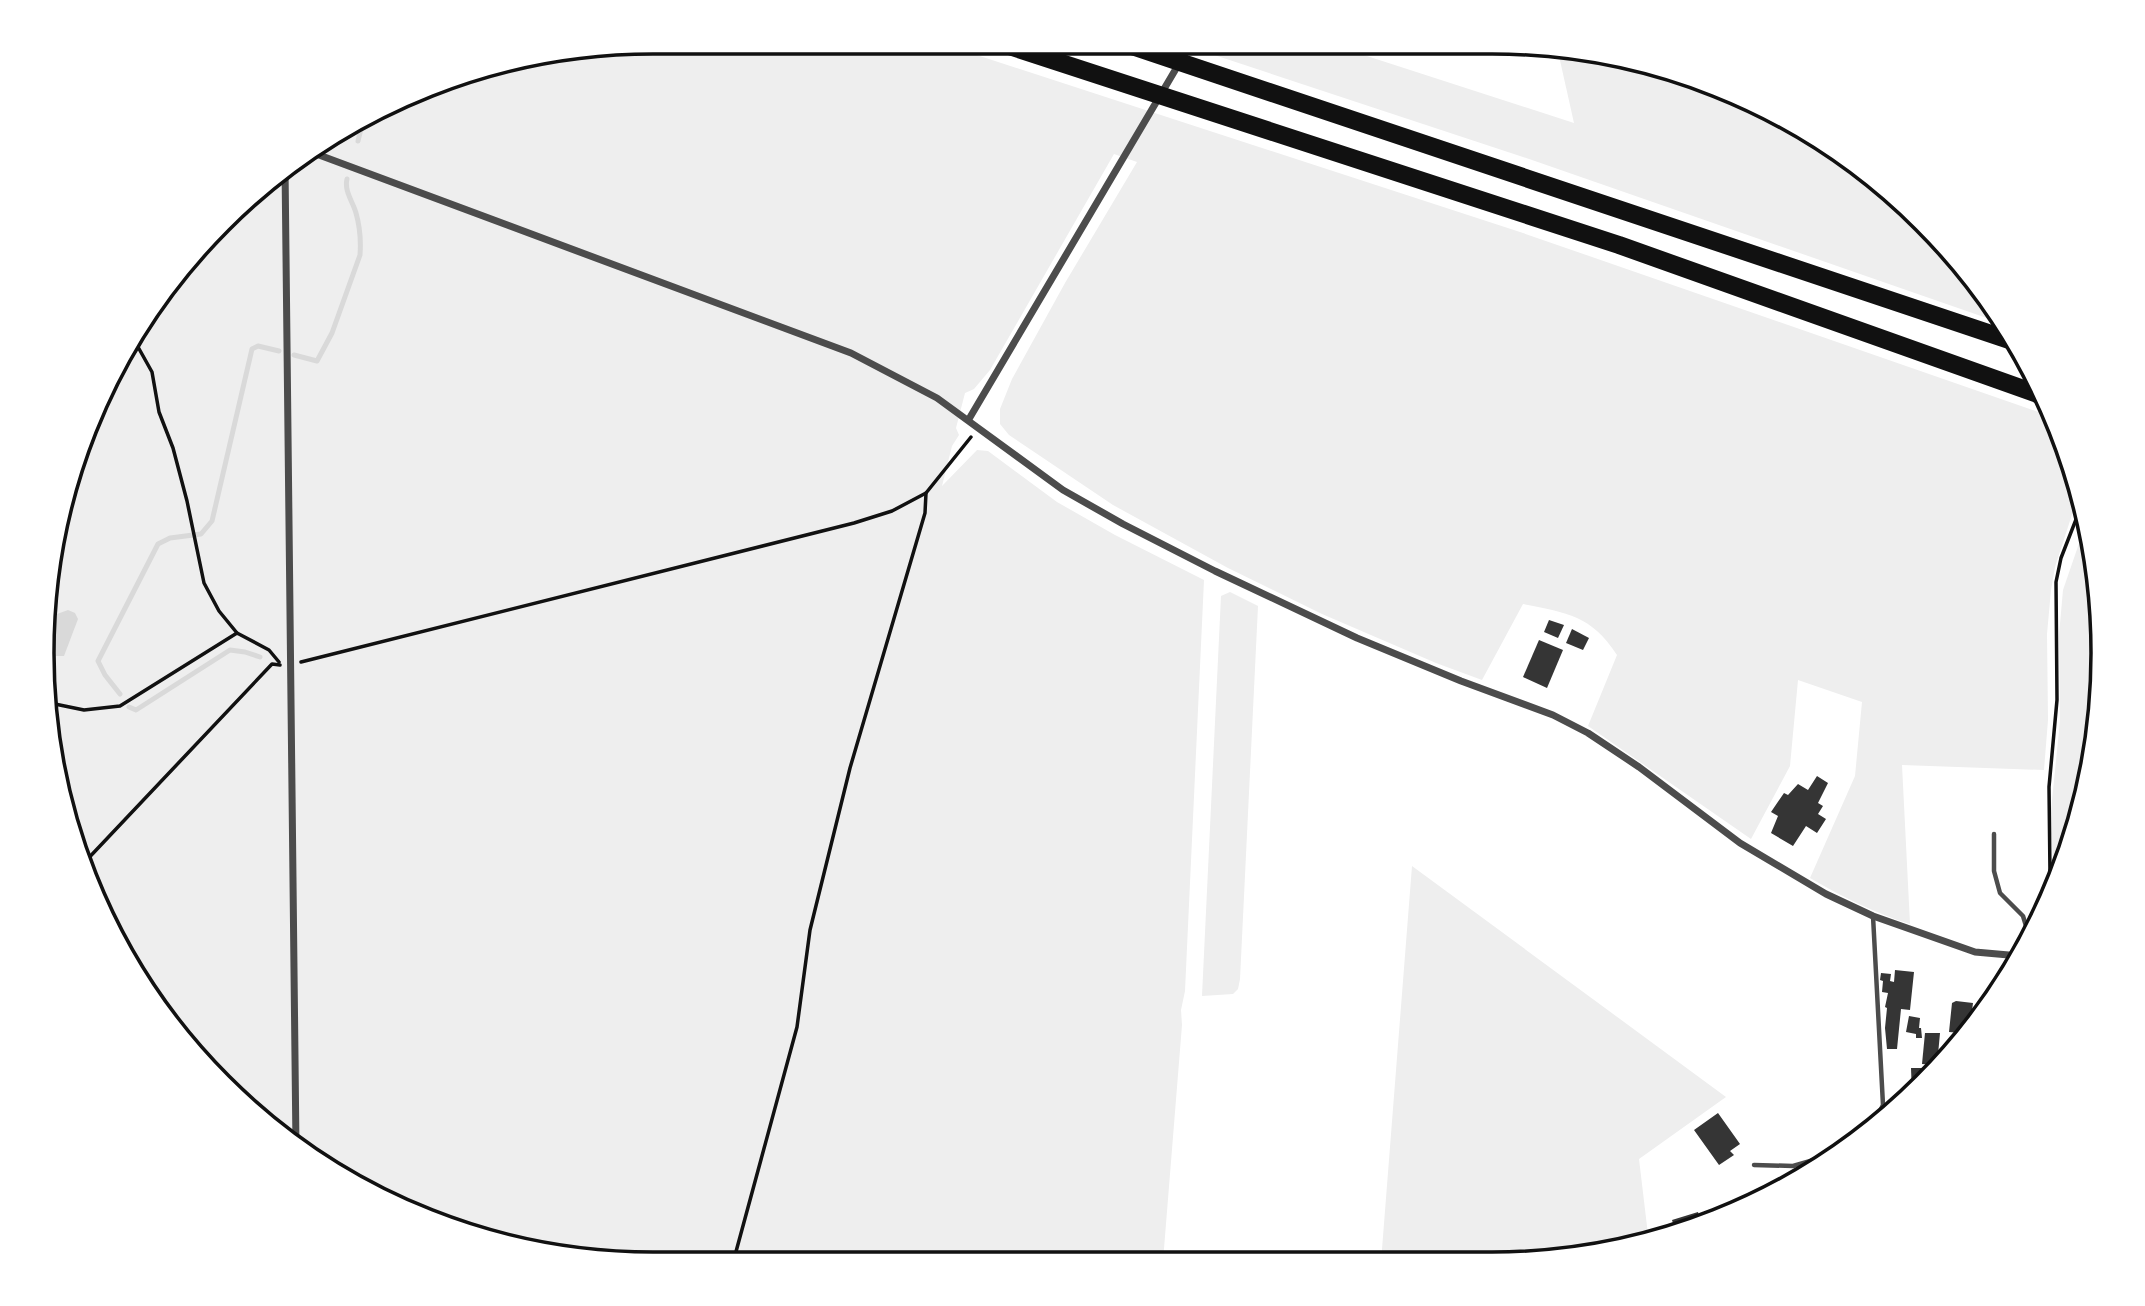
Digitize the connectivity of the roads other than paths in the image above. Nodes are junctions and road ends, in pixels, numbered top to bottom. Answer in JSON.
{"nodes":[{"id":1,"x":1034,"y":54,"type":"edge"},
{"id":2,"x":1156,"y":54,"type":"edge"},
{"id":3,"x":1185,"y":54,"type":"edge"},
{"id":4,"x":320,"y":155,"type":"edge"},
{"id":5,"x":285,"y":181,"type":"edge"},
{"id":6,"x":2001,"y":337,"type":"edge"},
{"id":7,"x":2031,"y":392,"type":"edge"},
{"id":8,"x":969,"y":419,"type":"junction"},
{"id":9,"x":1994,"y":834,"type":"dead end"},
{"id":10,"x":1873,"y":916,"type":"junction"},
{"id":11,"x":2026,"y":924,"type":"edge"},
{"id":12,"x":2009,"y":955,"type":"edge"},
{"id":13,"x":1882,"y":1107,"type":"edge"},
{"id":14,"x":296,"y":1133,"type":"edge"},
{"id":15,"x":1807,"y":1162,"type":"edge"},
{"id":16,"x":1754,"y":1165,"type":"dead end"}],
"edges":[{"from":1,"to":7,"type":"highway"},
{"from":2,"to":6,"type":"highway"},
{"from":3,"to":8,"type":"street"},
{"from":4,"to":8,"type":"street"},
{"from":5,"to":14,"type":"street"},
{"from":8,"to":10,"type":"street"},
{"from":9,"to":11,"type":"lane"},
{"from":10,"to":12,"type":"street"},
{"from":10,"to":13,"type":"lane"},
{"from":15,"to":16,"type":"lane"}]}
